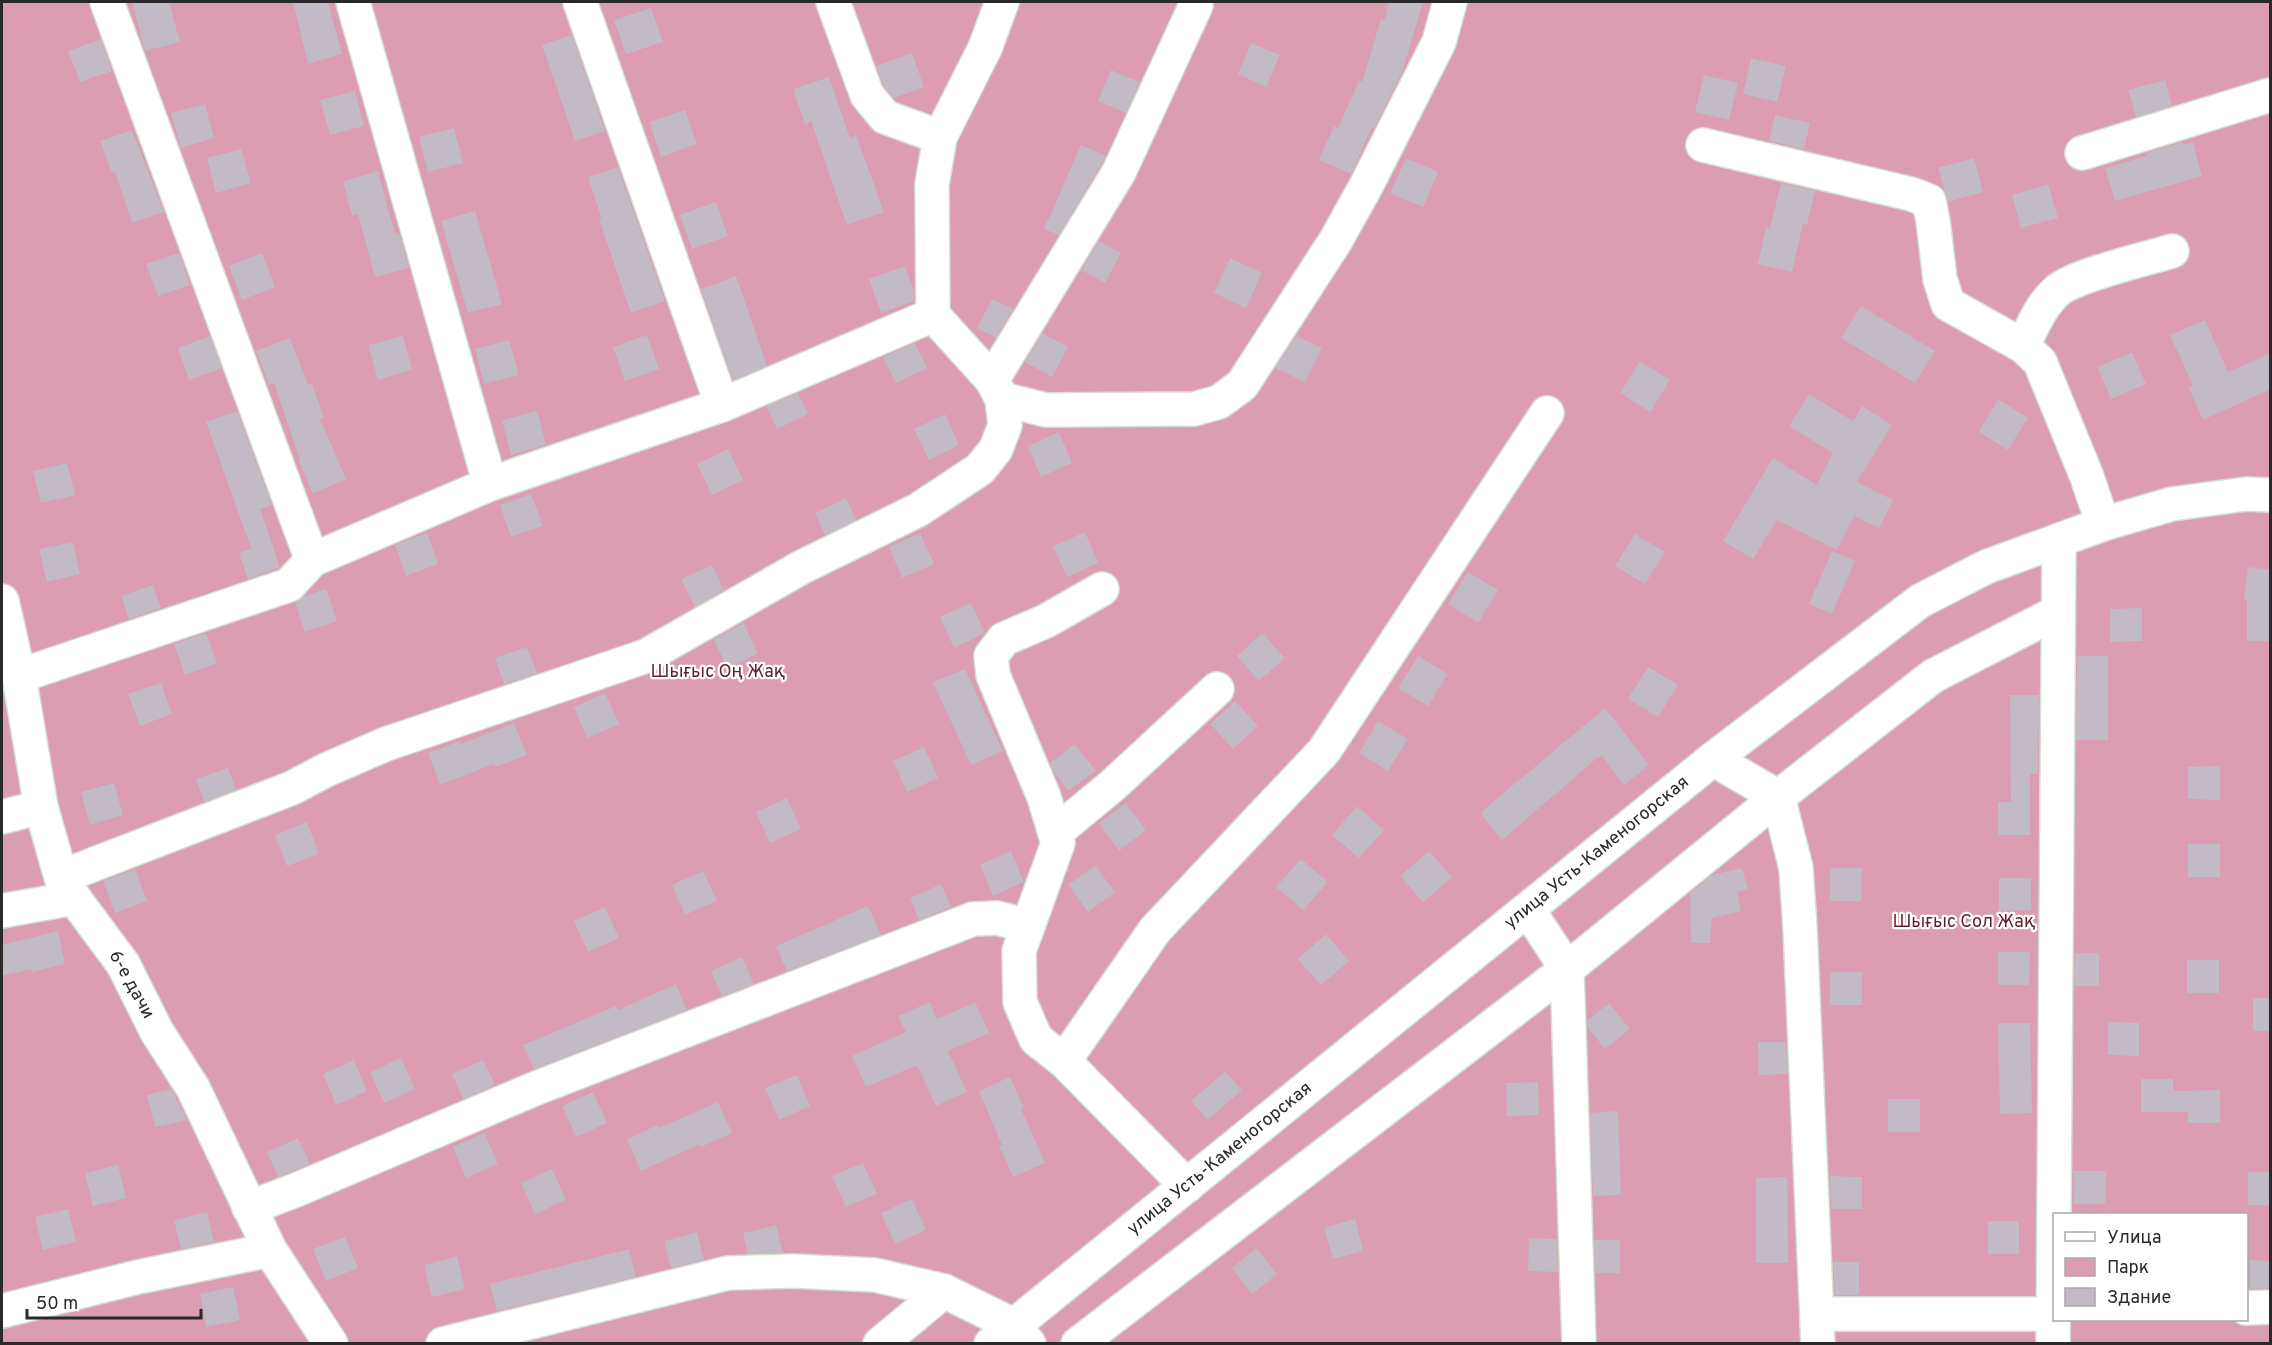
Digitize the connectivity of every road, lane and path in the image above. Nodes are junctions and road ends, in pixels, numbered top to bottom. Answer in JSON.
{"nodes":[{"id":1,"x":106,"y":2,"type":"edge"},
{"id":2,"x":353,"y":2,"type":"edge"},
{"id":3,"x":580,"y":2,"type":"edge"},
{"id":4,"x":834,"y":2,"type":"edge"},
{"id":5,"x":1002,"y":2,"type":"edge"},
{"id":6,"x":1450,"y":2,"type":"edge"},
{"id":7,"x":1196,"y":5,"type":"dead end"},
{"id":8,"x":2271,"y":95,"type":"edge"},
{"id":9,"x":940,"y":137,"type":"junction"},
{"id":10,"x":1703,"y":144,"type":"dead end"},
{"id":11,"x":2082,"y":153,"type":"dead end"},
{"id":12,"x":2172,"y":251,"type":"dead end"},
{"id":13,"x":933,"y":315,"type":"junction"},
{"id":14,"x":2023,"y":346,"type":"junction"},
{"id":15,"x":997,"y":390,"type":"junction"},
{"id":16,"x":722,"y":405,"type":"junction"},
{"id":17,"x":1547,"y":413,"type":"dead end"},
{"id":18,"x":490,"y":484,"type":"junction"},
{"id":19,"x":2271,"y":495,"type":"edge"},
{"id":20,"x":2103,"y":524,"type":"junction"},
{"id":21,"x":2059,"y":540,"type":"junction"},
{"id":22,"x":312,"y":560,"type":"junction"},
{"id":23,"x":1101,"y":589,"type":"dead end"},
{"id":24,"x":2,"y":602,"type":"edge"},
{"id":25,"x":2058,"y":612,"type":"junction"},
{"id":26,"x":19,"y":676,"type":"junction"},
{"id":27,"x":1217,"y":690,"type":"dead end"},
{"id":28,"x":1713,"y":759,"type":"junction"},
{"id":29,"x":1778,"y":797,"type":"junction"},
{"id":30,"x":41,"y":807,"type":"junction"},
{"id":31,"x":2,"y":817,"type":"edge"},
{"id":32,"x":1055,"y":833,"type":"junction"},
{"id":33,"x":67,"y":888,"type":"junction"},
{"id":34,"x":1528,"y":910,"type":"junction"},
{"id":35,"x":2,"y":911,"type":"edge"},
{"id":36,"x":1028,"y":926,"type":"junction"},
{"id":37,"x":1567,"y":969,"type":"junction"},
{"id":38,"x":1064,"y":1061,"type":"junction"},
{"id":39,"x":1187,"y":1186,"type":"junction"},
{"id":40,"x":249,"y":1208,"type":"junction"},
{"id":41,"x":2054,"y":1213,"type":"edge"},
{"id":42,"x":270,"y":1250,"type":"junction"},
{"id":43,"x":944,"y":1291,"type":"junction"},
{"id":44,"x":2248,"y":1308,"type":"edge"},
{"id":45,"x":2271,"y":1308,"type":"edge"},
{"id":46,"x":2,"y":1311,"type":"edge"},
{"id":47,"x":2053,"y":1324,"type":"edge"},
{"id":48,"x":1818,"y":1329,"type":"edge"},
{"id":49,"x":1011,"y":1337,"type":"edge"},
{"id":50,"x":331,"y":1344,"type":"edge"},
{"id":51,"x":444,"y":1344,"type":"edge"},
{"id":52,"x":880,"y":1344,"type":"edge"},
{"id":53,"x":1078,"y":1344,"type":"edge"},
{"id":54,"x":1579,"y":1344,"type":"edge"}],
"edges":[{"from":1,"to":22,"type":"street"},
{"from":2,"to":18,"type":"street"},
{"from":3,"to":16,"type":"street"},
{"from":4,"to":9,"type":"street"},
{"from":5,"to":9,"type":"street"},
{"from":6,"to":15,"type":"street"},
{"from":7,"to":15,"type":"street"},
{"from":8,"to":11,"type":"street"},
{"from":9,"to":13,"type":"street"},
{"from":10,"to":14,"type":"street"},
{"from":12,"to":14,"type":"street"},
{"from":13,"to":15,"type":"street"},
{"from":13,"to":16,"type":"street"},
{"from":14,"to":20,"type":"street"},
{"from":15,"to":33,"type":"street"},
{"from":16,"to":18,"type":"street"},
{"from":17,"to":38,"type":"street"},
{"from":18,"to":22,"type":"street"},
{"from":19,"to":20,"type":"street","name":"улица Усть-Каменогорская"},
{"from":20,"to":21,"type":"street","name":"улица Усть-Каменогорская"},
{"from":21,"to":25,"type":"street"},
{"from":21,"to":28,"type":"street","name":"улица Усть-Каменогорская"},
{"from":22,"to":26,"type":"street"},
{"from":23,"to":32,"type":"street"},
{"from":24,"to":26,"type":"street","name":"6-е дачи"},
{"from":25,"to":29,"type":"street"},
{"from":25,"to":41,"type":"street"},
{"from":26,"to":30,"type":"street","name":"6-е дачи"},
{"from":27,"to":32,"type":"street"},
{"from":28,"to":29,"type":"street"},
{"from":28,"to":34,"type":"street","name":"улица Усть-Каменогорская"},
{"from":29,"to":37,"type":"street"},
{"from":29,"to":48,"type":"street"},
{"from":30,"to":31,"type":"street"},
{"from":30,"to":33,"type":"street","name":"6-е дачи"},
{"from":32,"to":36,"type":"street"},
{"from":33,"to":35,"type":"street"},
{"from":33,"to":40,"type":"street","name":"6-е дачи"},
{"from":34,"to":37,"type":"street"},
{"from":34,"to":39,"type":"street","name":"улица Усть-Каменогорская"},
{"from":36,"to":38,"type":"street"},
{"from":36,"to":40,"type":"street"},
{"from":37,"to":53,"type":"street"},
{"from":37,"to":54,"type":"street"},
{"from":38,"to":39,"type":"street"},
{"from":39,"to":49,"type":"street","name":"улица Усть-Каменогорская"},
{"from":40,"to":42,"type":"street","name":"6-е дачи"},
{"from":42,"to":46,"type":"street"},
{"from":42,"to":50,"type":"street","name":"6-е дачи"},
{"from":43,"to":49,"type":"street"},
{"from":43,"to":51,"type":"street"},
{"from":43,"to":52,"type":"street"},
{"from":44,"to":45,"type":"street"},
{"from":47,"to":48,"type":"street"}]}
